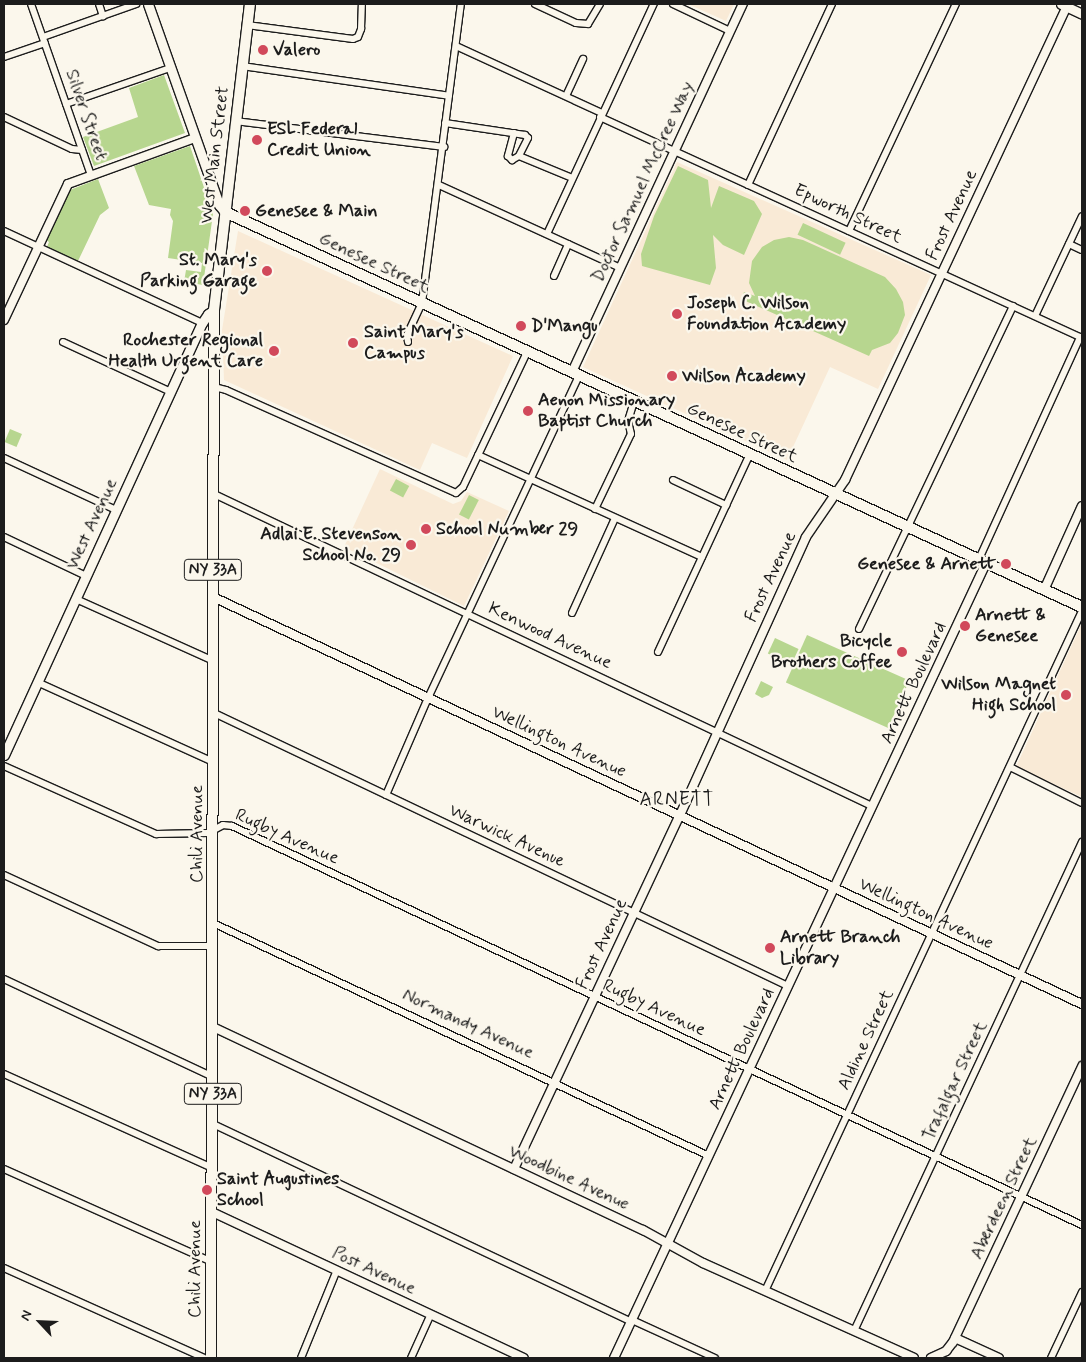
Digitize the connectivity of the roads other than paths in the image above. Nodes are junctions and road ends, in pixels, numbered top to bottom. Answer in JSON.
{"nodes":[{"id":1,"x":31,"y":4,"type":"edge"},
{"id":2,"x":99,"y":4,"type":"edge"},
{"id":3,"x":136,"y":4,"type":"edge"},
{"id":4,"x":148,"y":4,"type":"edge"},
{"id":5,"x":250,"y":4,"type":"edge"},
{"id":6,"x":362,"y":4,"type":"edge"},
{"id":7,"x":461,"y":4,"type":"edge"},
{"id":8,"x":535,"y":4,"type":"edge"},
{"id":9,"x":600,"y":4,"type":"edge"},
{"id":10,"x":654,"y":4,"type":"edge"},
{"id":11,"x":673,"y":4,"type":"edge"},
{"id":12,"x":743,"y":4,"type":"edge"},
{"id":13,"x":832,"y":4,"type":"edge"},
{"id":14,"x":956,"y":4,"type":"edge"},
{"id":15,"x":1065,"y":5,"type":"edge"},
{"id":16,"x":1082,"y":14,"type":"edge"},
{"id":17,"x":103,"y":16,"type":"junction"},
{"id":18,"x":247,"y":25,"type":"junction"},
{"id":19,"x":730,"y":31,"type":"junction"},
{"id":20,"x":44,"y":40,"type":"junction"},
{"id":21,"x":456,"y":46,"type":"junction"},
{"id":22,"x":4,"y":57,"type":"edge"},
{"id":23,"x":583,"y":59,"type":"dead end"},
{"id":24,"x":242,"y":66,"type":"junction"},
{"id":25,"x":170,"y":68,"type":"junction"},
{"id":26,"x":449,"y":96,"type":"junction"},
{"id":27,"x":566,"y":96,"type":"junction"},
{"id":28,"x":66,"y":104,"type":"junction"},
{"id":29,"x":601,"y":115,"type":"junction"},
{"id":30,"x":4,"y":117,"type":"edge"},
{"id":31,"x":235,"y":121,"type":"junction"},
{"id":32,"x":446,"y":123,"type":"junction"},
{"id":33,"x":514,"y":133,"type":"junction"},
{"id":34,"x":195,"y":138,"type":"junction"},
{"id":35,"x":444,"y":147,"type":"junction"},
{"id":36,"x":82,"y":150,"type":"junction"},
{"id":37,"x":674,"y":151,"type":"junction"},
{"id":38,"x":519,"y":156,"type":"junction"},
{"id":39,"x":91,"y":175,"type":"junction"},
{"id":40,"x":572,"y":178,"type":"junction"},
{"id":41,"x":438,"y":185,"type":"junction"},
{"id":42,"x":748,"y":185,"type":"junction"},
{"id":43,"x":225,"y":212,"type":"junction"},
{"id":44,"x":1082,"y":216,"type":"edge"},
{"id":45,"x":4,"y":231,"type":"edge"},
{"id":46,"x":849,"y":231,"type":"junction"},
{"id":47,"x":547,"y":234,"type":"junction"},
{"id":48,"x":568,"y":244,"type":"junction"},
{"id":49,"x":1069,"y":244,"type":"junction"},
{"id":50,"x":37,"y":247,"type":"junction"},
{"id":51,"x":1082,"y":250,"type":"edge"},
{"id":52,"x":620,"y":268,"type":"junction"},
{"id":53,"x":942,"y":273,"type":"junction"},
{"id":54,"x":554,"y":276,"type":"dead end"},
{"id":55,"x":422,"y":303,"type":"junction"},
{"id":56,"x":1013,"y":306,"type":"junction"},
{"id":57,"x":214,"y":310,"type":"junction"},
{"id":58,"x":1035,"y":316,"type":"junction"},
{"id":59,"x":4,"y":320,"type":"edge"},
{"id":60,"x":202,"y":323,"type":"junction"},
{"id":61,"x":1081,"y":338,"type":"edge"},
{"id":62,"x":63,"y":342,"type":"dead end"},
{"id":63,"x":408,"y":342,"type":"dead end"},
{"id":64,"x":527,"y":352,"type":"junction"},
{"id":65,"x":575,"y":374,"type":"junction"},
{"id":66,"x":214,"y":387,"type":"junction"},
{"id":67,"x":170,"y":392,"type":"junction"},
{"id":68,"x":634,"y":401,"type":"junction"},
{"id":69,"x":750,"y":454,"type":"junction"},
{"id":70,"x":478,"y":455,"type":"junction"},
{"id":71,"x":4,"y":458,"type":"edge"},
{"id":72,"x":531,"y":479,"type":"junction"},
{"id":73,"x":673,"y":480,"type":"dead end"},
{"id":74,"x":214,"y":494,"type":"junction"},
{"id":75,"x":836,"y":494,"type":"junction"},
{"id":76,"x":726,"y":505,"type":"junction"},
{"id":77,"x":1082,"y":506,"type":"edge"},
{"id":78,"x":595,"y":509,"type":"junction"},
{"id":79,"x":116,"y":510,"type":"junction"},
{"id":80,"x":615,"y":518,"type":"junction"},
{"id":81,"x":908,"y":527,"type":"junction"},
{"id":82,"x":4,"y":537,"type":"edge"},
{"id":83,"x":702,"y":556,"type":"junction"},
{"id":84,"x":982,"y":561,"type":"junction"},
{"id":85,"x":86,"y":576,"type":"junction"},
{"id":86,"x":1044,"y":590,"type":"junction"},
{"id":87,"x":213,"y":597,"type":"junction"},
{"id":88,"x":76,"y":599,"type":"junction"},
{"id":89,"x":1082,"y":607,"type":"edge"},
{"id":90,"x":1082,"y":611,"type":"edge"},
{"id":91,"x":572,"y":613,"type":"dead end"},
{"id":92,"x":468,"y":616,"type":"junction"},
{"id":93,"x":859,"y":629,"type":"dead end"},
{"id":94,"x":658,"y":652,"type":"dead end"},
{"id":95,"x":214,"y":661,"type":"junction"},
{"id":96,"x":38,"y":682,"type":"junction"},
{"id":97,"x":428,"y":698,"type":"junction"},
{"id":98,"x":214,"y":713,"type":"junction"},
{"id":99,"x":717,"y":732,"type":"junction"},
{"id":100,"x":4,"y":755,"type":"edge"},
{"id":101,"x":214,"y":762,"type":"junction"},
{"id":102,"x":4,"y":766,"type":"edge"},
{"id":103,"x":1010,"y":767,"type":"junction"},
{"id":104,"x":386,"y":796,"type":"junction"},
{"id":105,"x":1082,"y":802,"type":"edge"},
{"id":106,"x":872,"y":806,"type":"junction"},
{"id":107,"x":680,"y":815,"type":"junction"},
{"id":108,"x":213,"y":829,"type":"junction"},
{"id":109,"x":1082,"y":842,"type":"edge"},
{"id":110,"x":4,"y":875,"type":"edge"},
{"id":111,"x":834,"y":888,"type":"junction"},
{"id":112,"x":634,"y":912,"type":"junction"},
{"id":113,"x":213,"y":923,"type":"junction"},
{"id":114,"x":932,"y":934,"type":"junction"},
{"id":115,"x":213,"y":946,"type":"junction"},
{"id":116,"x":1020,"y":975,"type":"junction"},
{"id":117,"x":4,"y":979,"type":"edge"},
{"id":118,"x":788,"y":986,"type":"junction"},
{"id":119,"x":594,"y":997,"type":"junction"},
{"id":120,"x":1082,"y":1004,"type":"edge"},
{"id":121,"x":213,"y":1027,"type":"junction"},
{"id":122,"x":1082,"y":1066,"type":"edge"},
{"id":123,"x":750,"y":1069,"type":"junction"},
{"id":124,"x":4,"y":1074,"type":"edge"},
{"id":125,"x":213,"y":1077,"type":"junction"},
{"id":126,"x":555,"y":1082,"type":"junction"},
{"id":127,"x":848,"y":1116,"type":"junction"},
{"id":128,"x":213,"y":1124,"type":"junction"},
{"id":129,"x":709,"y":1156,"type":"junction"},
{"id":130,"x":936,"y":1157,"type":"junction"},
{"id":131,"x":212,"y":1168,"type":"junction"},
{"id":132,"x":4,"y":1169,"type":"edge"},
{"id":133,"x":514,"y":1169,"type":"junction"},
{"id":134,"x":1022,"y":1197,"type":"junction"},
{"id":135,"x":212,"y":1212,"type":"junction"},
{"id":136,"x":1082,"y":1225,"type":"edge"},
{"id":137,"x":668,"y":1244,"type":"junction"},
{"id":138,"x":212,"y":1262,"type":"junction"},
{"id":139,"x":4,"y":1268,"type":"edge"},
{"id":140,"x":337,"y":1270,"type":"junction"},
{"id":141,"x":765,"y":1291,"type":"junction"},
{"id":142,"x":1082,"y":1292,"type":"edge"},
{"id":143,"x":431,"y":1314,"type":"junction"},
{"id":144,"x":632,"y":1321,"type":"junction"},
{"id":145,"x":854,"y":1331,"type":"junction"},
{"id":146,"x":954,"y":1340,"type":"junction"},
{"id":147,"x":204,"y":1358,"type":"edge"},
{"id":148,"x":211,"y":1358,"type":"edge"},
{"id":149,"x":301,"y":1358,"type":"edge"},
{"id":150,"x":411,"y":1358,"type":"edge"},
{"id":151,"x":524,"y":1358,"type":"edge"},
{"id":152,"x":614,"y":1358,"type":"edge"},
{"id":153,"x":715,"y":1358,"type":"edge"},
{"id":154,"x":912,"y":1358,"type":"edge"},
{"id":155,"x":932,"y":1358,"type":"edge"},
{"id":156,"x":946,"y":1358,"type":"edge"},
{"id":157,"x":998,"y":1358,"type":"edge"},
{"id":158,"x":1051,"y":1358,"type":"edge"}],
"edges":[{"from":1,"to":20,"type":"street","name":"Silver Street"},
{"from":2,"to":17,"type":"street"},
{"from":3,"to":17,"type":"street"},
{"from":4,"to":25,"type":"main road"},
{"from":5,"to":18,"type":"main road","name":"West Main Street"},
{"from":6,"to":18,"type":"street"},
{"from":7,"to":21,"type":"street"},
{"from":8,"to":9,"type":"street"},
{"from":10,"to":29,"type":"street"},
{"from":11,"to":19,"type":"street"},
{"from":12,"to":19,"type":"street","name":"Doctor Samuel McCree Way"},
{"from":13,"to":42,"type":"street"},
{"from":14,"to":46,"type":"street"},
{"from":15,"to":16,"type":"main road"},
{"from":15,"to":53,"type":"street","name":"Frost Avenue"},
{"from":17,"to":20,"type":"street"},
{"from":18,"to":24,"type":"main road","name":"West Main Street"},
{"from":19,"to":37,"type":"street","name":"Doctor Samuel McCree Way"},
{"from":20,"to":22,"type":"street"},
{"from":20,"to":28,"type":"street","name":"Silver Street"},
{"from":21,"to":26,"type":"street"},
{"from":21,"to":27,"type":"street","name":"Epworth Street"},
{"from":23,"to":27,"type":"street"},
{"from":24,"to":26,"type":"street"},
{"from":24,"to":31,"type":"main road","name":"West Main Street"},
{"from":25,"to":28,"type":"street"},
{"from":25,"to":34,"type":"main road"},
{"from":26,"to":32,"type":"street"},
{"from":27,"to":29,"type":"street","name":"Epworth Street"},
{"from":28,"to":36,"type":"street","name":"Silver Street"},
{"from":29,"to":37,"type":"street","name":"Epworth Street"},
{"from":29,"to":40,"type":"street"},
{"from":30,"to":36,"type":"street"},
{"from":31,"to":35,"type":"street"},
{"from":31,"to":43,"type":"main road","name":"West Main Street"},
{"from":32,"to":33,"type":"street"},
{"from":32,"to":35,"type":"street"},
{"from":33,"to":38,"type":"street"},
{"from":33,"to":38,"type":"street"},
{"from":34,"to":39,"type":"street"},
{"from":34,"to":43,"type":"main road"},
{"from":35,"to":41,"type":"street"},
{"from":36,"to":39,"type":"street","name":"Silver Street"},
{"from":37,"to":42,"type":"street","name":"Epworth Street"},
{"from":37,"to":52,"type":"street","name":"Doctor Samuel McCree Way"},
{"from":38,"to":40,"type":"street"},
{"from":39,"to":50,"type":"street","name":"Silver Street"},
{"from":40,"to":47,"type":"street"},
{"from":41,"to":47,"type":"street"},
{"from":41,"to":55,"type":"street"},
{"from":42,"to":46,"type":"street","name":"Epworth Street"},
{"from":43,"to":55,"type":"main road","name":"Genesee Street"},
{"from":43,"to":57,"type":"main road","name":"West Main Street"},
{"from":44,"to":49,"type":"street"},
{"from":45,"to":50,"type":"street"},
{"from":46,"to":53,"type":"street","name":"Epworth Street"},
{"from":47,"to":48,"type":"street"},
{"from":48,"to":52,"type":"street"},
{"from":48,"to":54,"type":"street"},
{"from":49,"to":51,"type":"street"},
{"from":49,"to":58,"type":"street"},
{"from":50,"to":59,"type":"street","name":"Silver Street"},
{"from":50,"to":60,"type":"street"},
{"from":52,"to":65,"type":"street","name":"Doctor Samuel McCree Way"},
{"from":53,"to":56,"type":"street","name":"Epworth Street"},
{"from":53,"to":75,"type":"street","name":"Frost Avenue"},
{"from":55,"to":63,"type":"street"},
{"from":55,"to":64,"type":"main road","name":"Genesee Street"},
{"from":56,"to":58,"type":"street","name":"Epworth Street"},
{"from":56,"to":81,"type":"street"},
{"from":57,"to":60,"type":"main road","name":"West Avenue"},
{"from":57,"to":66,"type":"main road","name":"Chili Avenue","number":"NY 33A"},
{"from":58,"to":61,"type":"street","name":"Epworth Street"},
{"from":60,"to":67,"type":"main road","name":"West Avenue"},
{"from":61,"to":84,"type":"street","name":"Arnett Boulevard"},
{"from":62,"to":67,"type":"street"},
{"from":64,"to":65,"type":"main road","name":"Genesee Street"},
{"from":64,"to":70,"type":"street"},
{"from":65,"to":68,"type":"main road","name":"Genesee Street"},
{"from":65,"to":72,"type":"street"},
{"from":66,"to":70,"type":"street"},
{"from":66,"to":74,"type":"main road","name":"Chili Avenue","number":"NY 33A"},
{"from":67,"to":79,"type":"main road","name":"West Avenue"},
{"from":68,"to":69,"type":"main road","name":"Genesee Street"},
{"from":68,"to":78,"type":"street"},
{"from":69,"to":75,"type":"main road","name":"Genesee Street"},
{"from":69,"to":76,"type":"street"},
{"from":70,"to":72,"type":"street"},
{"from":71,"to":79,"type":"street"},
{"from":72,"to":78,"type":"street"},
{"from":72,"to":92,"type":"street"},
{"from":73,"to":76,"type":"street"},
{"from":74,"to":87,"type":"main road","name":"Chili Avenue","number":"NY 33A"},
{"from":74,"to":92,"type":"street","name":"Kenwood Avenue"},
{"from":75,"to":81,"type":"main road","name":"Genesee Street"},
{"from":75,"to":99,"type":"street","name":"Frost Avenue"},
{"from":76,"to":83,"type":"street"},
{"from":77,"to":86,"type":"street"},
{"from":78,"to":80,"type":"street"},
{"from":79,"to":85,"type":"main road","name":"West Avenue"},
{"from":80,"to":83,"type":"street"},
{"from":80,"to":91,"type":"street"},
{"from":81,"to":84,"type":"main road","name":"Genesee Street"},
{"from":81,"to":93,"type":"street"},
{"from":82,"to":85,"type":"street"},
{"from":83,"to":94,"type":"street"},
{"from":84,"to":86,"type":"main road","name":"Genesee Street"},
{"from":84,"to":106,"type":"street","name":"Arnett Boulevard"},
{"from":85,"to":88,"type":"main road","name":"West Avenue"},
{"from":86,"to":89,"type":"main road","name":"Genesee Street"},
{"from":87,"to":95,"type":"main road","name":"Chili Avenue","number":"NY 33A"},
{"from":87,"to":97,"type":"street","name":"Wellington Avenue"},
{"from":88,"to":95,"type":"street"},
{"from":88,"to":96,"type":"main road","name":"West Avenue"},
{"from":90,"to":103,"type":"street","name":"Aldine Street"},
{"from":92,"to":97,"type":"street"},
{"from":92,"to":99,"type":"street","name":"Kenwood Avenue"},
{"from":95,"to":98,"type":"main road","name":"Chili Avenue","number":"NY 33A"},
{"from":96,"to":100,"type":"main road","name":"West Avenue"},
{"from":96,"to":101,"type":"street"},
{"from":97,"to":104,"type":"street"},
{"from":97,"to":107,"type":"street","name":"Wellington Avenue"},
{"from":98,"to":101,"type":"main road","name":"Chili Avenue","number":"NY 33A"},
{"from":98,"to":104,"type":"street","name":"Warwick Avenue"},
{"from":99,"to":106,"type":"street","name":"Kenwood Avenue"},
{"from":99,"to":107,"type":"street","name":"Frost Avenue"},
{"from":101,"to":108,"type":"main road","name":"Chili Avenue","number":"NY 33A"},
{"from":102,"to":108,"type":"street","name":"Rugby Avenue"},
{"from":103,"to":105,"type":"street"},
{"from":103,"to":114,"type":"street","name":"Aldine Street"},
{"from":104,"to":112,"type":"street","name":"Warwick Avenue"},
{"from":106,"to":111,"type":"street","name":"Arnett Boulevard"},
{"from":107,"to":111,"type":"street","name":"Wellington Avenue"},
{"from":107,"to":112,"type":"street","name":"Frost Avenue"},
{"from":108,"to":113,"type":"main road","name":"Chili Avenue","number":"NY 33A"},
{"from":108,"to":119,"type":"street","name":"Rugby Avenue"},
{"from":109,"to":116,"type":"street","name":"Trafalgar Street"},
{"from":110,"to":115,"type":"street"},
{"from":111,"to":114,"type":"street","name":"Wellington Avenue"},
{"from":111,"to":118,"type":"street","name":"Arnett Boulevard"},
{"from":112,"to":118,"type":"street","name":"Warwick Avenue"},
{"from":112,"to":119,"type":"street","name":"Frost Avenue"},
{"from":113,"to":115,"type":"main road","name":"Chili Avenue","number":"NY 33A"},
{"from":113,"to":126,"type":"street","name":"Normandy Avenue"},
{"from":114,"to":116,"type":"street","name":"Wellington Avenue"},
{"from":114,"to":127,"type":"street","name":"Aldine Street"},
{"from":115,"to":121,"type":"main road","name":"Chili Avenue","number":"NY 33A"},
{"from":116,"to":120,"type":"street","name":"Wellington Avenue"},
{"from":116,"to":130,"type":"street","name":"Trafalgar Street"},
{"from":117,"to":125,"type":"street"},
{"from":118,"to":123,"type":"street","name":"Arnett Boulevard"},
{"from":119,"to":123,"type":"street","name":"Rugby Avenue"},
{"from":119,"to":126,"type":"street","name":"Frost Avenue"},
{"from":121,"to":125,"type":"main road","name":"Chili Avenue","number":"NY 33A"},
{"from":121,"to":133,"type":"street","name":"Woodbine Avenue"},
{"from":122,"to":134,"type":"street","name":"Aberdeen Street"},
{"from":123,"to":127,"type":"street","name":"Rugby Avenue"},
{"from":123,"to":129,"type":"street","name":"Arnett Boulevard"},
{"from":124,"to":131,"type":"street"},
{"from":125,"to":128,"type":"main road","name":"Chili Avenue","number":"NY 33A"},
{"from":126,"to":129,"type":"street","name":"Normandy Avenue"},
{"from":126,"to":133,"type":"street","name":"Frost Avenue"},
{"from":127,"to":130,"type":"street","name":"Rugby Avenue"},
{"from":127,"to":141,"type":"street","name":"Aldine Street"},
{"from":128,"to":131,"type":"main road","name":"Chili Avenue","number":"NY 33A"},
{"from":128,"to":144,"type":"street"},
{"from":129,"to":137,"type":"street","name":"Arnett Boulevard"},
{"from":130,"to":134,"type":"street","name":"Rugby Avenue"},
{"from":130,"to":145,"type":"street","name":"Trafalgar Street"},
{"from":131,"to":135,"type":"main road","name":"Chili Avenue","number":"NY 33A"},
{"from":132,"to":138,"type":"street"},
{"from":133,"to":137,"type":"street","name":"Woodbine Avenue"},
{"from":134,"to":136,"type":"street","name":"Rugby Avenue"},
{"from":134,"to":146,"type":"street","name":"Aberdeen Street"},
{"from":135,"to":138,"type":"main road","name":"Chili Avenue","number":"NY 33A"},
{"from":135,"to":140,"type":"street","name":"Post Avenue"},
{"from":137,"to":141,"type":"street","name":"Woodbine Avenue"},
{"from":137,"to":144,"type":"street","name":"Arnett Boulevard"},
{"from":138,"to":148,"type":"main road","name":"Chili Avenue","number":"NY 33A"},
{"from":139,"to":147,"type":"street"},
{"from":140,"to":143,"type":"street","name":"Post Avenue"},
{"from":140,"to":149,"type":"street"},
{"from":141,"to":145,"type":"street","name":"Woodbine Avenue"},
{"from":142,"to":158,"type":"street"},
{"from":143,"to":150,"type":"street"},
{"from":143,"to":151,"type":"street","name":"Post Avenue"},
{"from":144,"to":152,"type":"street","name":"Arnett Boulevard"},
{"from":144,"to":153,"type":"street"},
{"from":145,"to":154,"type":"street","name":"Woodbine Avenue"},
{"from":146,"to":155,"type":"street","name":"Aberdeen Street"},
{"from":146,"to":156,"type":"street","name":"Aberdeen Street"},
{"from":146,"to":157,"type":"street"}]}
